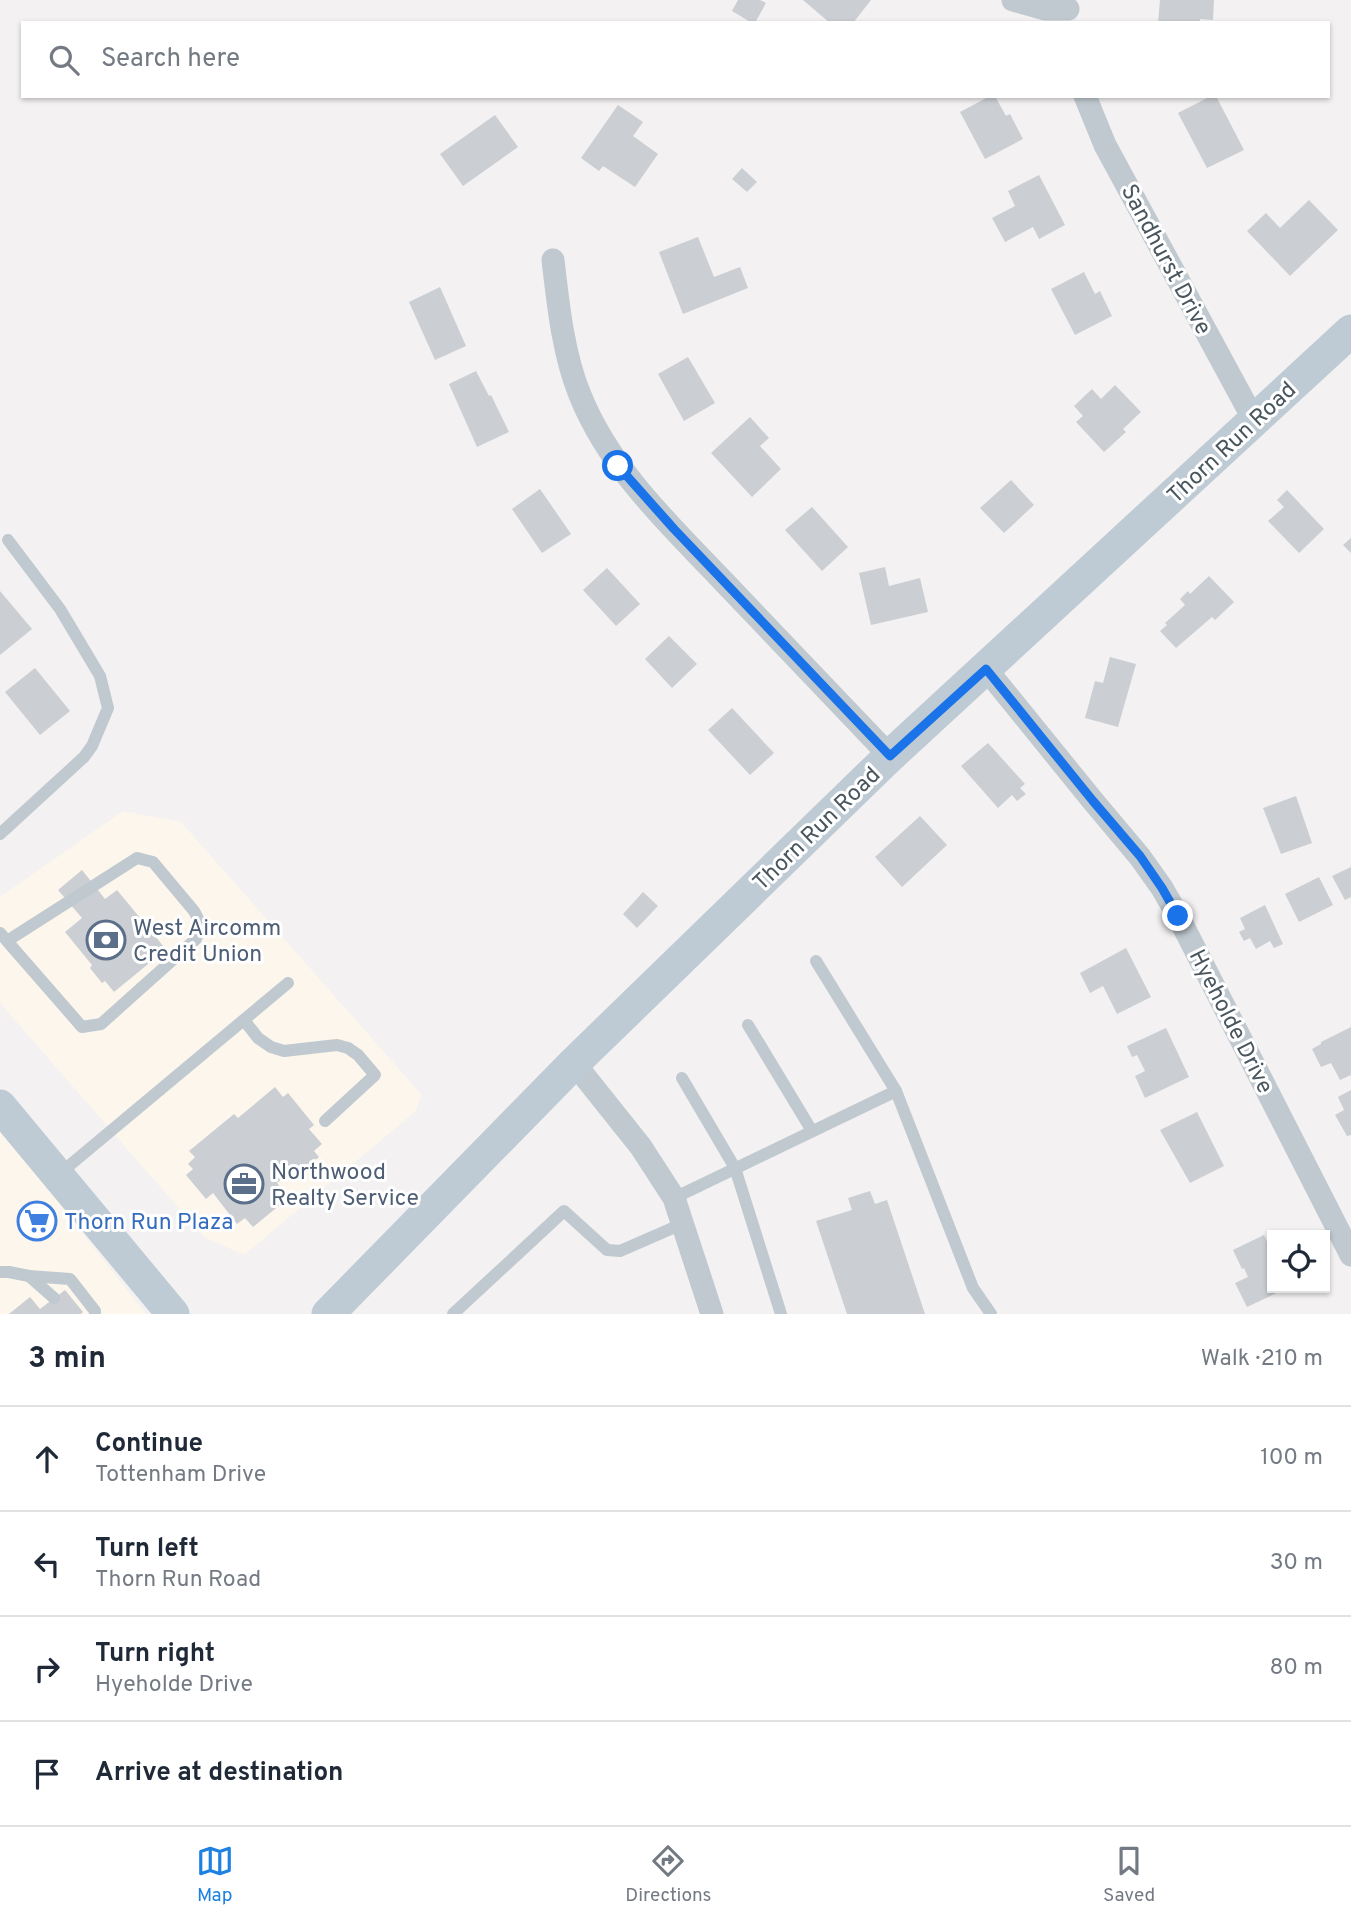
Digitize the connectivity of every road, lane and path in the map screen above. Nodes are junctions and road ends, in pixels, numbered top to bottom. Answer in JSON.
{"nodes":[{"id":1,"x":1013,"y":0,"type":"edge"},
{"id":2,"x":1069,"y":10,"type":"edge"},
{"id":3,"x":1086,"y":98,"type":"edge"},
{"id":4,"x":553,"y":260,"type":"dead end"},
{"id":5,"x":1351,"y":331,"type":"edge"},
{"id":6,"x":1254,"y":420,"type":"junction"},
{"id":7,"x":8,"y":540,"type":"dead end"},
{"id":8,"x":986,"y":669,"type":"junction"},
{"id":9,"x":890,"y":756,"type":"junction"},
{"id":10,"x":0,"y":834,"type":"edge"},
{"id":11,"x":4,"y":937,"type":"edge"},
{"id":12,"x":816,"y":961,"type":"dead end"},
{"id":13,"x":288,"y":983,"type":"dead end"},
{"id":14,"x":244,"y":1020,"type":"junction"},
{"id":15,"x":748,"y":1025,"type":"dead end"},
{"id":16,"x":574,"y":1063,"type":"junction"},
{"id":17,"x":682,"y":1078,"type":"dead end"},
{"id":18,"x":896,"y":1091,"type":"junction"},
{"id":19,"x":0,"y":1106,"type":"edge"},
{"id":20,"x":325,"y":1121,"type":"dead end"},
{"id":21,"x":812,"y":1131,"type":"junction"},
{"id":22,"x":735,"y":1168,"type":"junction"},
{"id":23,"x":58,"y":1175,"type":"junction"},
{"id":24,"x":674,"y":1198,"type":"junction"},
{"id":25,"x":682,"y":1224,"type":"junction"},
{"id":26,"x":1351,"y":1255,"type":"edge"},
{"id":27,"x":0,"y":1272,"type":"edge"},
{"id":28,"x":29,"y":1276,"type":"junction"},
{"id":29,"x":54,"y":1298,"type":"dead end"},
{"id":30,"x":95,"y":1314,"type":"edge"},
{"id":31,"x":173,"y":1314,"type":"edge"},
{"id":32,"x":328,"y":1314,"type":"edge"},
{"id":33,"x":453,"y":1314,"type":"edge"},
{"id":34,"x":712,"y":1314,"type":"edge"},
{"id":35,"x":781,"y":1314,"type":"edge"},
{"id":36,"x":991,"y":1314,"type":"edge"}],
"edges":[{"from":1,"to":2,"type":"street"},
{"from":3,"to":6,"type":"street","name":"Sandhurst Drive"},
{"from":4,"to":9,"type":"street"},
{"from":5,"to":6,"type":"street","name":"Thorn Run Road"},
{"from":6,"to":8,"type":"street","name":"Thorn Run Road"},
{"from":7,"to":10,"type":"lane"},
{"from":8,"to":9,"type":"street","name":"Thorn Run Road"},
{"from":8,"to":26,"type":"street","name":"Hyeholde Drive"},
{"from":9,"to":16,"type":"street","name":"Thorn Run Road"},
{"from":11,"to":11,"type":"lane"},
{"from":12,"to":18,"type":"lane"},
{"from":13,"to":14,"type":"lane"},
{"from":14,"to":20,"type":"lane"},
{"from":14,"to":23,"type":"lane"},
{"from":15,"to":21,"type":"lane"},
{"from":16,"to":24,"type":"street"},
{"from":16,"to":32,"type":"street","name":"Thorn Run Road"},
{"from":17,"to":22,"type":"lane"},
{"from":18,"to":21,"type":"lane"},
{"from":18,"to":36,"type":"lane"},
{"from":19,"to":23,"type":"street"},
{"from":21,"to":22,"type":"lane"},
{"from":22,"to":24,"type":"lane"},
{"from":22,"to":35,"type":"lane"},
{"from":23,"to":31,"type":"street"},
{"from":24,"to":25,"type":"street"},
{"from":25,"to":33,"type":"lane"},
{"from":25,"to":34,"type":"street"},
{"from":27,"to":28,"type":"lane"},
{"from":28,"to":29,"type":"lane"},
{"from":28,"to":30,"type":"lane"}]}
